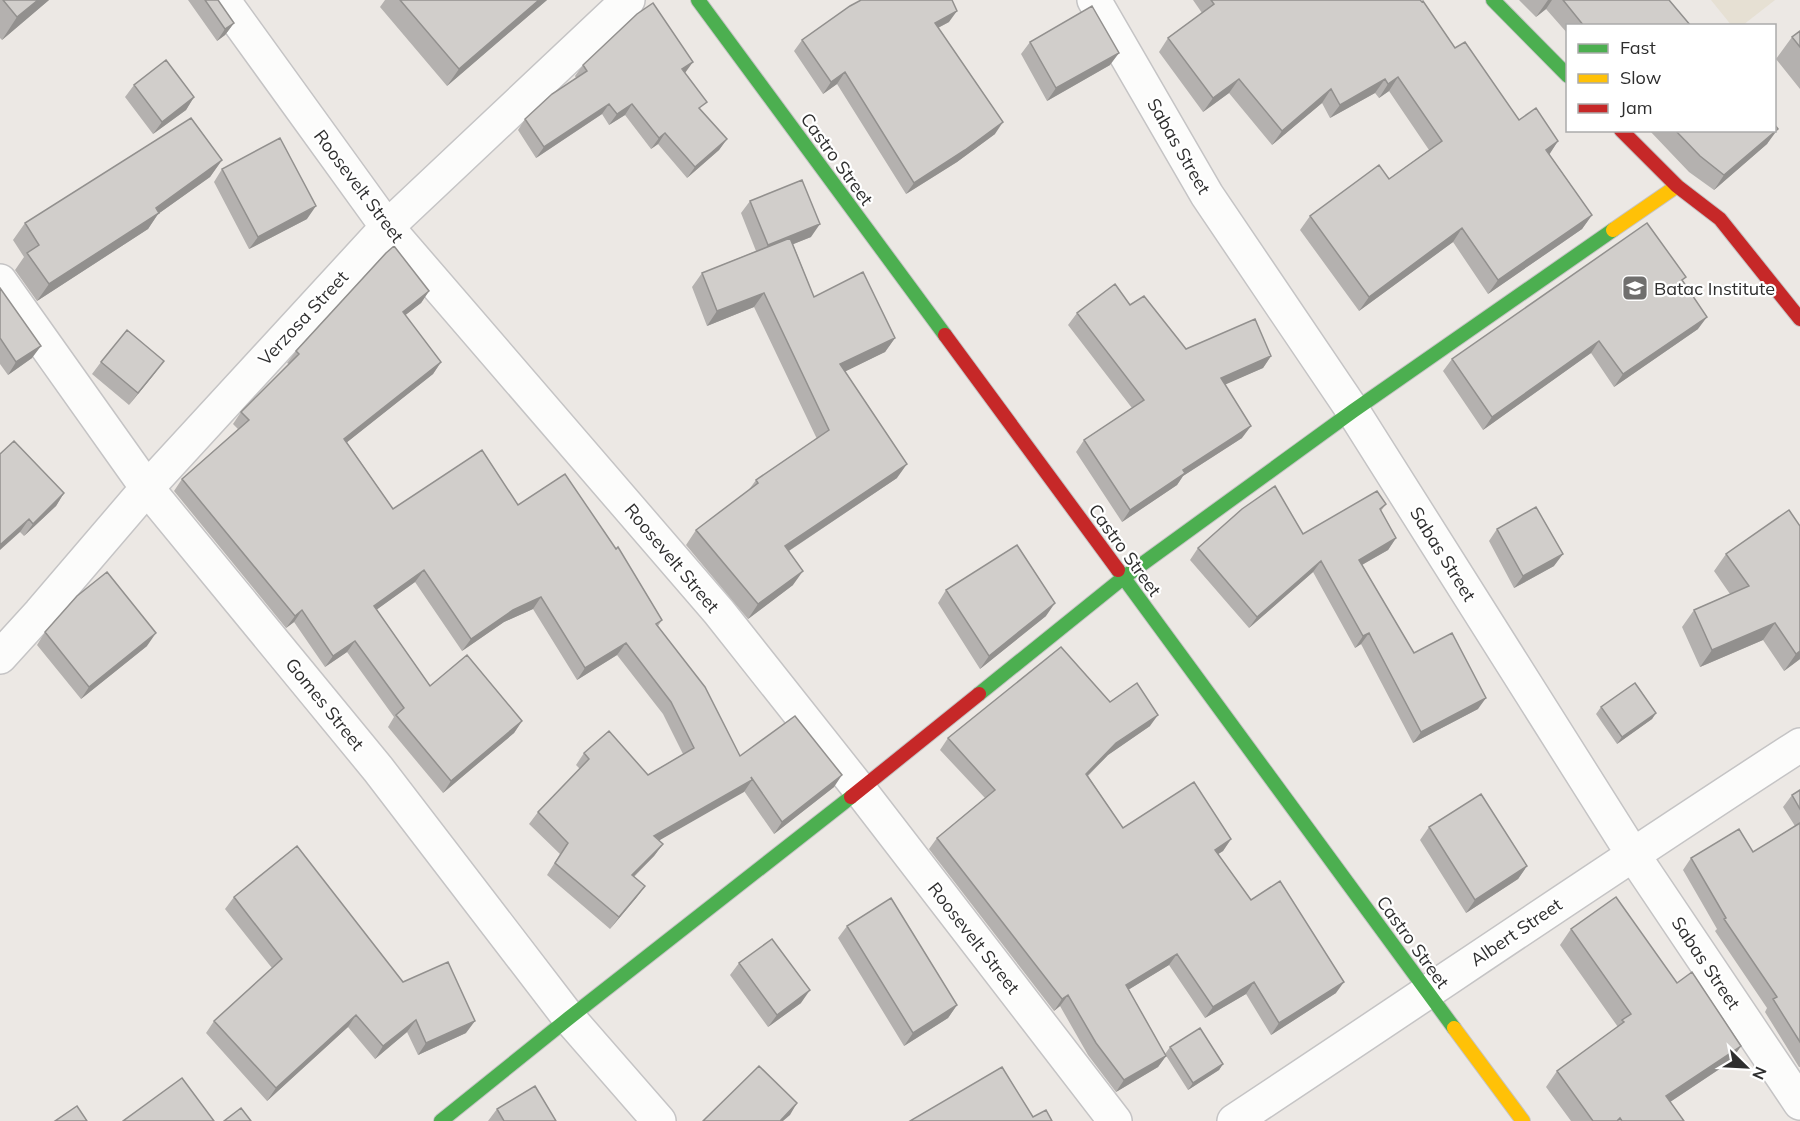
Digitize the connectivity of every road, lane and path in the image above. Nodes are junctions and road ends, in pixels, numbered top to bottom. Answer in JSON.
{"nodes":[{"id":1,"x":223,"y":0,"type":"edge"},
{"id":2,"x":628,"y":0,"type":"edge"},
{"id":3,"x":698,"y":0,"type":"edge"},
{"id":4,"x":1094,"y":0,"type":"edge"},
{"id":5,"x":1493,"y":0,"type":"edge"},
{"id":6,"x":1566,"y":74,"type":"edge"},
{"id":7,"x":1624,"y":132,"type":"edge"},
{"id":8,"x":1677,"y":186,"type":"junction"},
{"id":9,"x":387,"y":226,"type":"junction"},
{"id":10,"x":0,"y":281,"type":"edge"},
{"id":11,"x":1800,"y":319,"type":"edge"},
{"id":12,"x":1353,"y":411,"type":"junction"},
{"id":13,"x":147,"y":488,"type":"junction"},
{"id":14,"x":1123,"y":578,"type":"junction"},
{"id":15,"x":0,"y":657,"type":"edge"},
{"id":16,"x":1800,"y":745,"type":"edge"},
{"id":17,"x":860,"y":790,"type":"junction"},
{"id":18,"x":1632,"y":853,"type":"junction"},
{"id":19,"x":1428,"y":992,"type":"junction"},
{"id":20,"x":569,"y":1018,"type":"junction"},
{"id":21,"x":1800,"y":1103,"type":"edge"},
{"id":22,"x":441,"y":1121,"type":"edge"},
{"id":23,"x":659,"y":1121,"type":"edge"},
{"id":24,"x":1115,"y":1121,"type":"edge"},
{"id":25,"x":1234,"y":1121,"type":"edge"},
{"id":26,"x":1522,"y":1121,"type":"edge"}],
"edges":[{"from":1,"to":9,"type":"street","name":"Roosevelt Street"},
{"from":2,"to":9,"type":"street","name":"Verzosa Street"},
{"from":3,"to":14,"type":"street","name":"Castro Street"},
{"from":4,"to":12,"type":"street","name":"Sabas Street"},
{"from":5,"to":6,"type":"street"},
{"from":7,"to":8,"type":"street"},
{"from":8,"to":11,"type":"street"},
{"from":8,"to":12,"type":"street"},
{"from":9,"to":13,"type":"street","name":"Verzosa Street"},
{"from":9,"to":17,"type":"street","name":"Roosevelt Street"},
{"from":10,"to":13,"type":"street","name":"Gomes Street"},
{"from":12,"to":14,"type":"street"},
{"from":12,"to":18,"type":"street","name":"Sabas Street"},
{"from":13,"to":15,"type":"street","name":"Verzosa Street"},
{"from":13,"to":20,"type":"street","name":"Gomes Street"},
{"from":14,"to":17,"type":"street"},
{"from":14,"to":19,"type":"street","name":"Castro Street"},
{"from":16,"to":18,"type":"street","name":"Albert Street"},
{"from":17,"to":20,"type":"street"},
{"from":17,"to":24,"type":"street","name":"Roosevelt Street"},
{"from":18,"to":19,"type":"street","name":"Albert Street"},
{"from":18,"to":21,"type":"street","name":"Sabas Street"},
{"from":19,"to":25,"type":"street","name":"Albert Street"},
{"from":19,"to":26,"type":"street","name":"Castro Street"},
{"from":20,"to":22,"type":"street"},
{"from":20,"to":23,"type":"street","name":"Gomes Street"}]}
